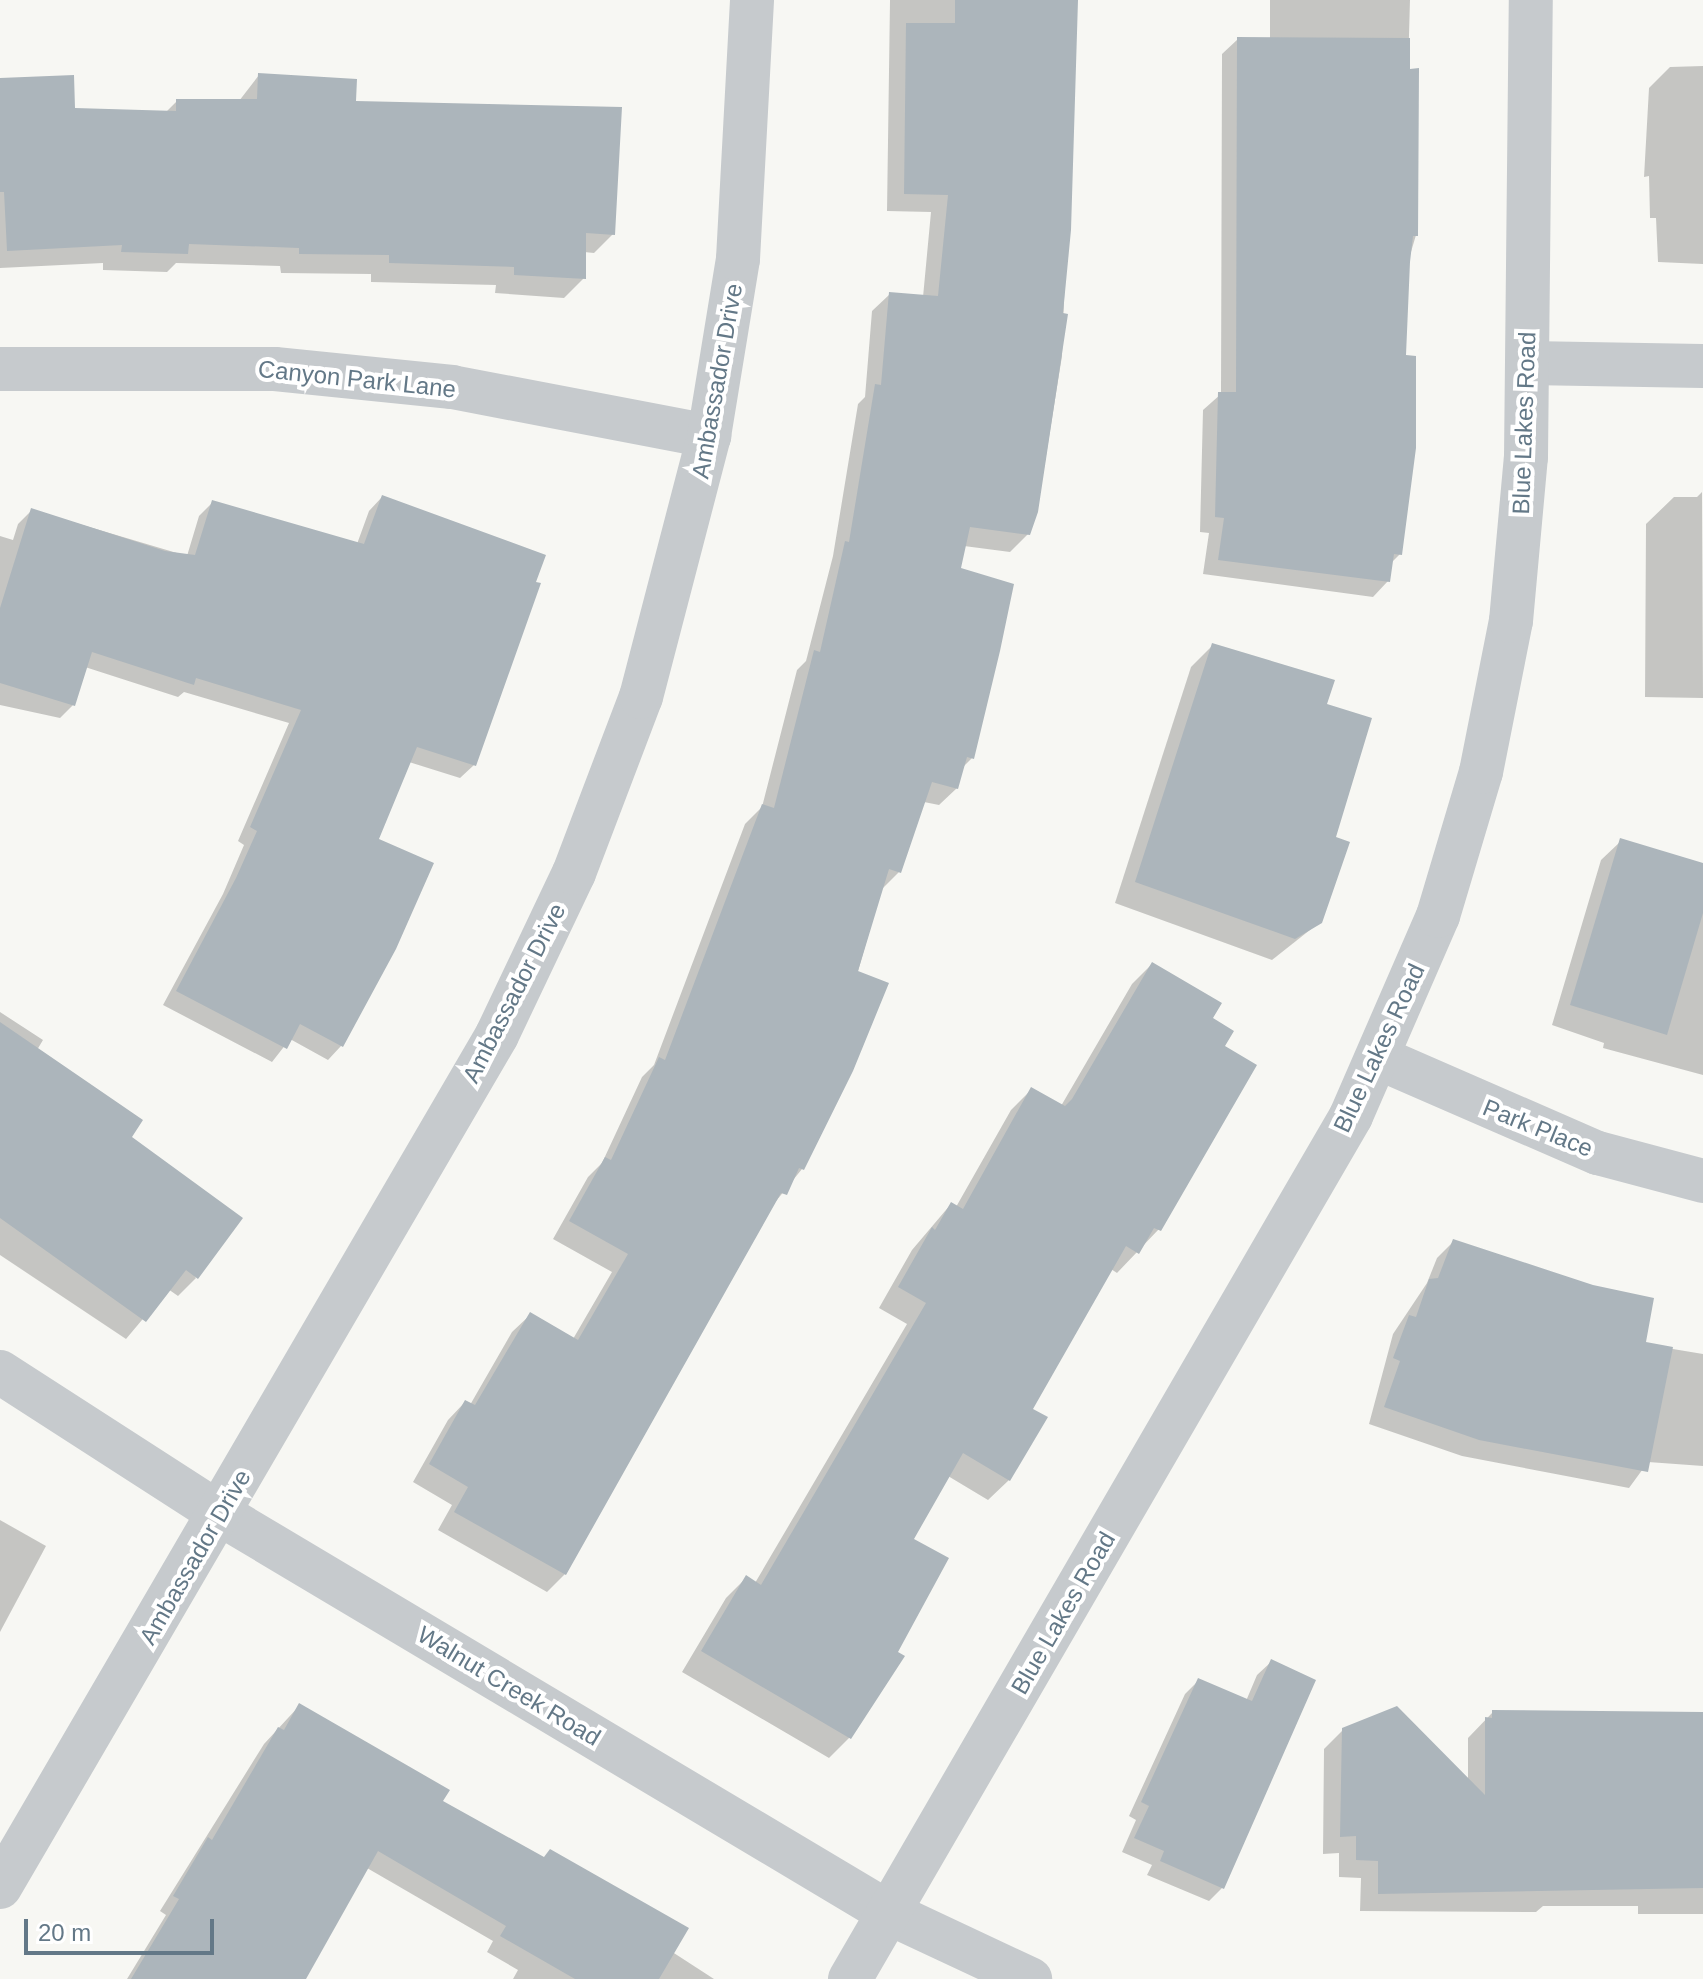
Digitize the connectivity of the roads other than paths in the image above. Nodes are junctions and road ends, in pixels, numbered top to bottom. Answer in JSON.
{"nodes":[{"id":1,"x":752,"y":0,"type":"edge"},
{"id":2,"x":1531,"y":0,"type":"edge"},
{"id":3,"x":1528,"y":363,"type":"junction"},
{"id":4,"x":1703,"y":366,"type":"edge"},
{"id":5,"x":0,"y":369,"type":"edge"},
{"id":6,"x":709,"y":436,"type":"junction"},
{"id":7,"x":1379,"y":1058,"type":"junction"},
{"id":8,"x":1703,"y":1181,"type":"edge"},
{"id":9,"x":0,"y":1372,"type":"edge"},
{"id":10,"x":220,"y":1514,"type":"junction"},
{"id":11,"x":0,"y":1887,"type":"edge"},
{"id":12,"x":889,"y":1913,"type":"junction"},
{"id":13,"x":850,"y":1979,"type":"edge"},
{"id":14,"x":1030,"y":1979,"type":"edge"}],
"edges":[{"from":1,"to":6,"type":"street","name":"Ambassador Drive"},
{"from":2,"to":3,"type":"street","name":"Blue Lakes Road"},
{"from":3,"to":4,"type":"street"},
{"from":3,"to":7,"type":"street","name":"Blue Lakes Road"},
{"from":5,"to":6,"type":"street","name":"Canyon Park Lane"},
{"from":6,"to":10,"type":"street","name":"Ambassador Drive"},
{"from":7,"to":8,"type":"street","name":"Park Place"},
{"from":7,"to":12,"type":"street","name":"Blue Lakes Road"},
{"from":9,"to":10,"type":"street","name":"Walnut Creek Road"},
{"from":10,"to":11,"type":"street","name":"Ambassador Drive"},
{"from":10,"to":12,"type":"street","name":"Walnut Creek Road"},
{"from":12,"to":13,"type":"street","name":"Blue Lakes Road"},
{"from":12,"to":14,"type":"street","name":"Walnut Creek Road"}]}
